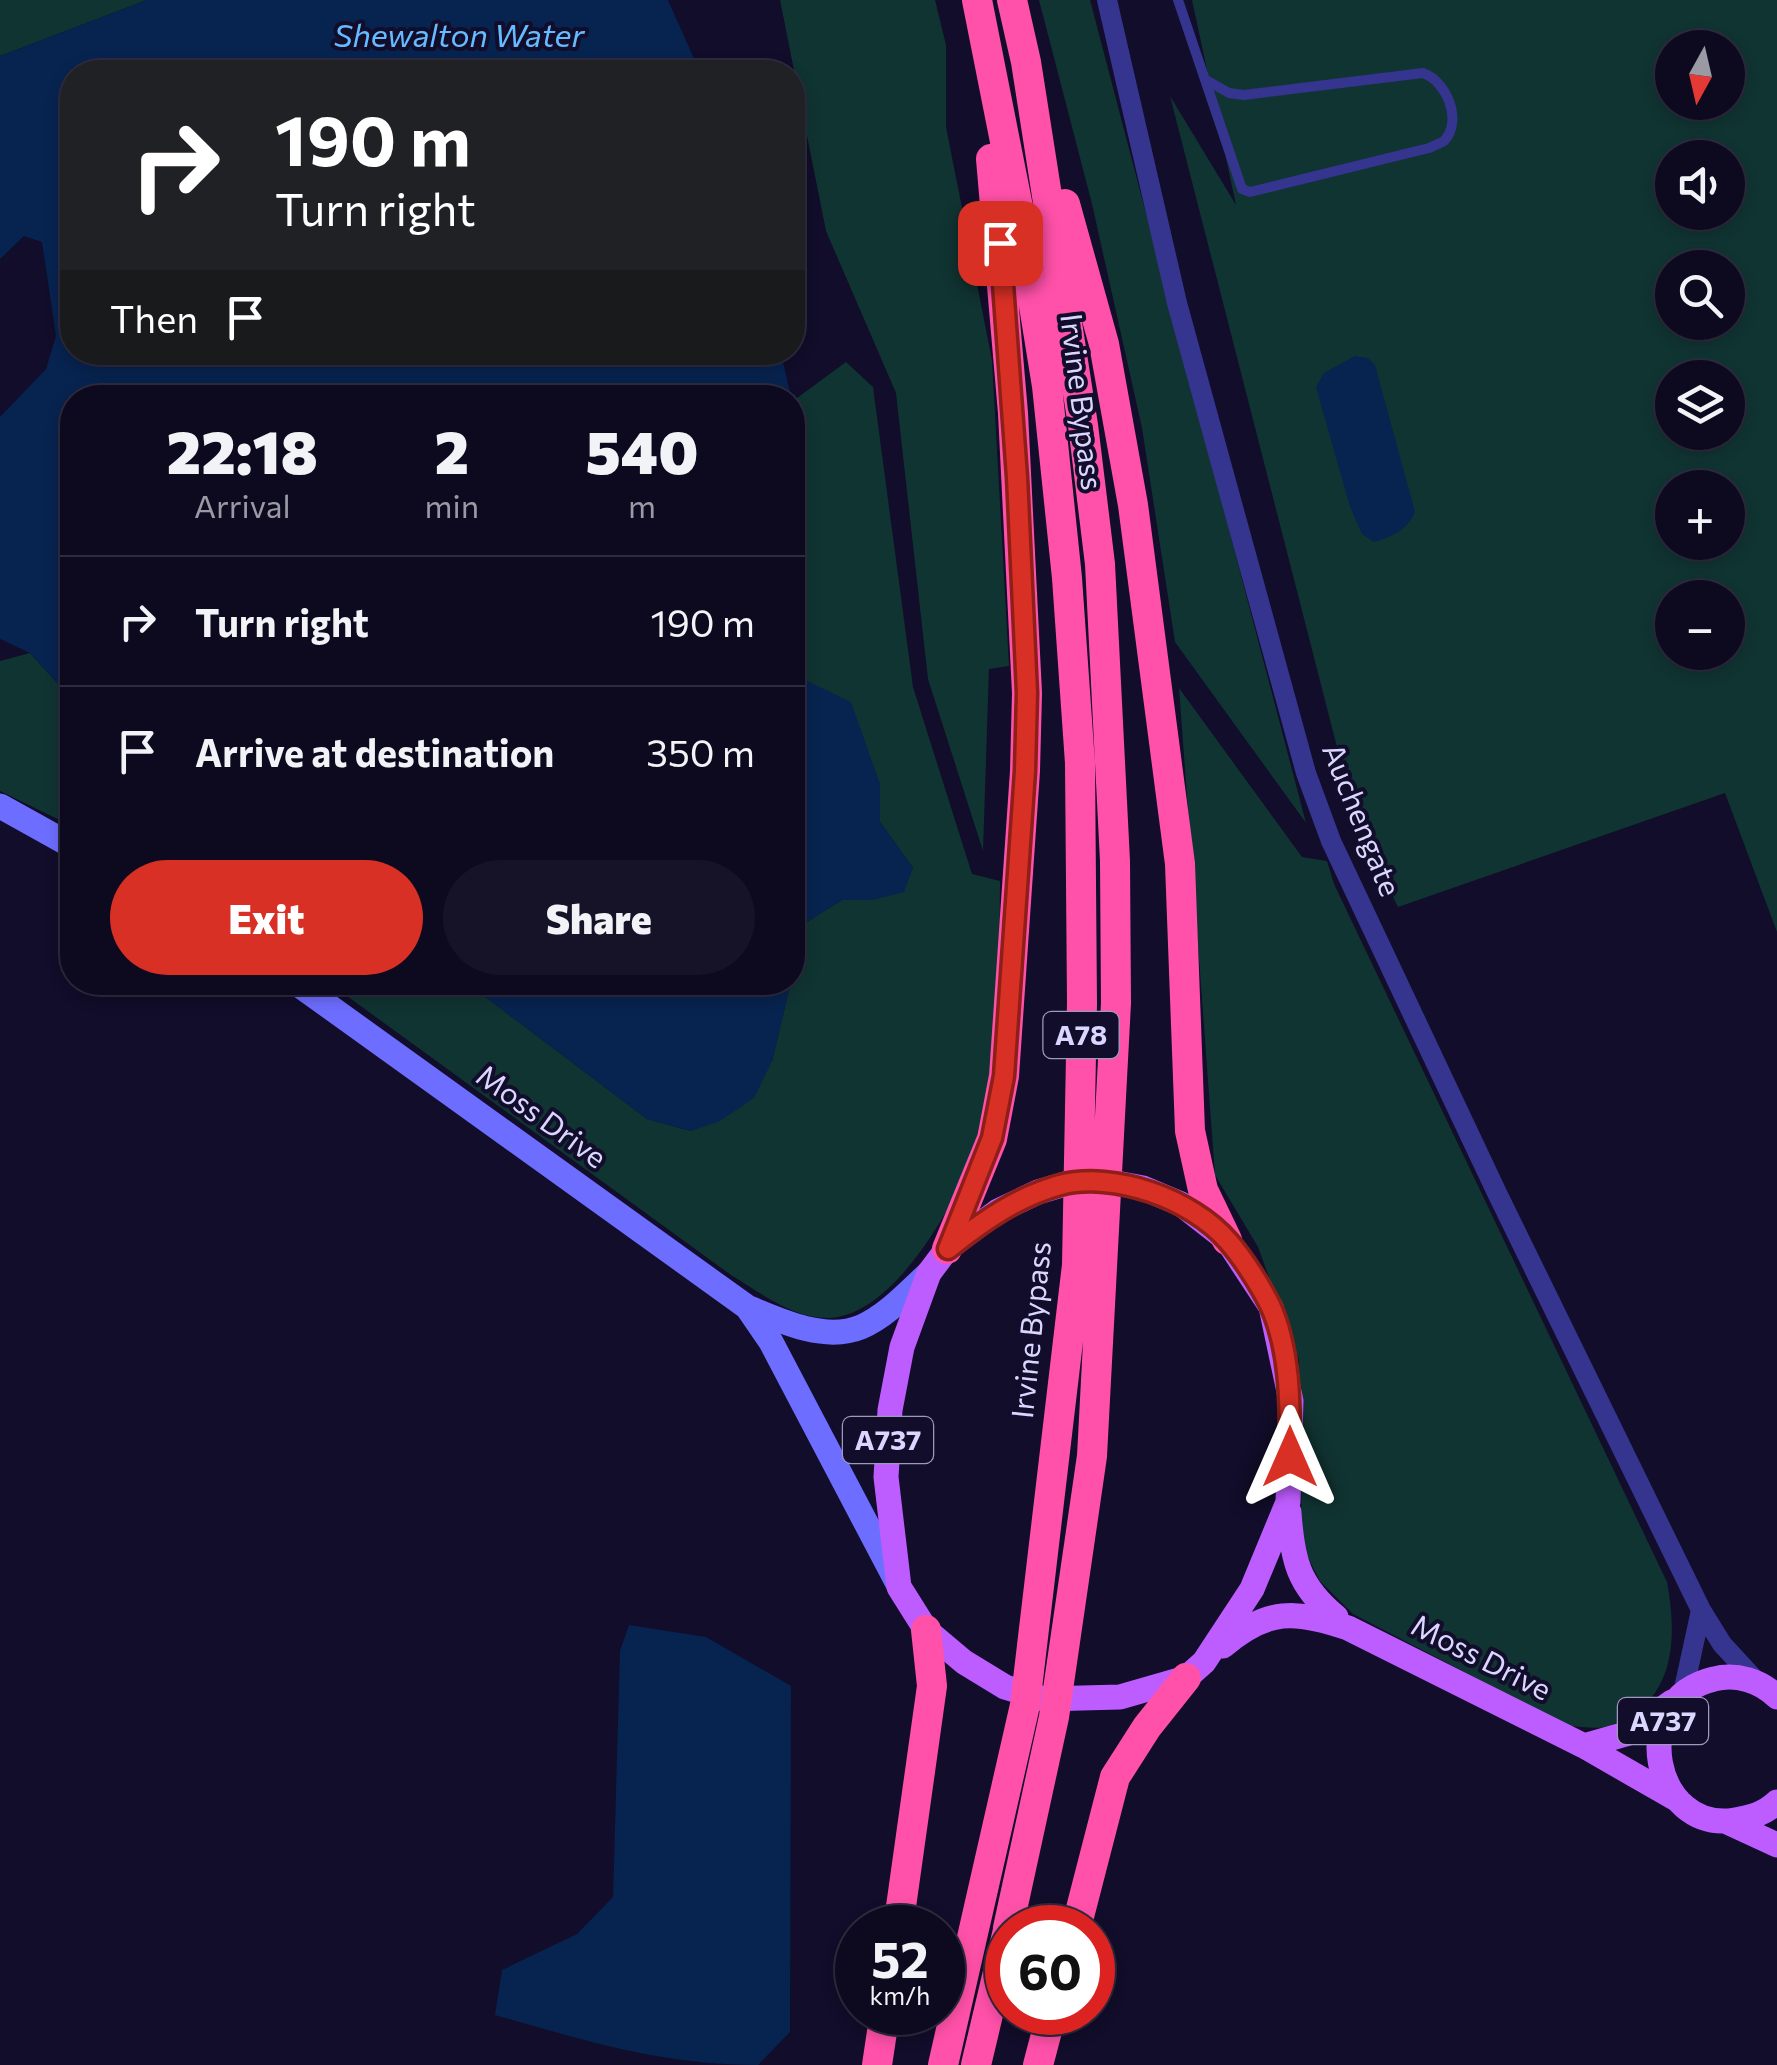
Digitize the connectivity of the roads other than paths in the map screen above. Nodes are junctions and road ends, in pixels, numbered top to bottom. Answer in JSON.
{"nodes":[{"id":1,"x":974,"y":0,"type":"edge"},
{"id":2,"x":1012,"y":0,"type":"edge"},
{"id":3,"x":1107,"y":0,"type":"edge"},
{"id":4,"x":1178,"y":0,"type":"edge"},
{"id":5,"x":1026,"y":62,"type":"junction"},
{"id":6,"x":1206,"y":80,"type":"junction"},
{"id":7,"x":0,"y":806,"type":"edge"},
{"id":8,"x":60,"y":839,"type":"edge"},
{"id":9,"x":313,"y":995,"type":"edge"},
{"id":10,"x":1228,"y":1240,"type":"junction"},
{"id":11,"x":938,"y":1261,"type":"junction"},
{"id":12,"x":747,"y":1307,"type":"junction"},
{"id":13,"x":1288,"y":1502,"type":"junction"},
{"id":14,"x":899,"y":1587,"type":"junction"},
{"id":15,"x":1701,"y":1610,"type":"junction"},
{"id":16,"x":1348,"y":1628,"type":"junction"},
{"id":17,"x":926,"y":1630,"type":"junction"},
{"id":18,"x":1195,"y":1670,"type":"junction"},
{"id":19,"x":1769,"y":1689,"type":"edge"},
{"id":20,"x":1681,"y":1695,"type":"junction"},
{"id":21,"x":1584,"y":1746,"type":"junction"},
{"id":22,"x":1678,"y":1800,"type":"junction"},
{"id":23,"x":1777,"y":1802,"type":"edge"},
{"id":24,"x":1725,"y":1822,"type":"junction"},
{"id":25,"x":1777,"y":1846,"type":"edge"},
{"id":26,"x":901,"y":1905,"type":"edge"},
{"id":27,"x":1013,"y":1905,"type":"edge"},
{"id":28,"x":1082,"y":1905,"type":"edge"},
{"id":29,"x":985,"y":2027,"type":"edge"},
{"id":30,"x":882,"y":2035,"type":"edge"},
{"id":31,"x":1046,"y":2035,"type":"edge"},
{"id":32,"x":877,"y":2065,"type":"edge"},
{"id":33,"x":944,"y":2065,"type":"edge"},
{"id":34,"x":976,"y":2065,"type":"edge"},
{"id":35,"x":1038,"y":2065,"type":"edge"}],
"edges":[{"from":1,"to":11,"type":"highway"},
{"from":1,"to":33,"type":"highway","name":"Irvine Bypass","number":"A78"},
{"from":2,"to":5,"type":"highway","name":"Irvine Bypass","number":"A78"},
{"from":3,"to":15,"type":"street","name":"Auchengate"},
{"from":4,"to":6,"type":"lane"},
{"from":5,"to":10,"type":"highway"},
{"from":5,"to":27,"type":"highway","name":"Irvine Bypass","number":"A78"},
{"from":6,"to":6,"type":"lane"},
{"from":7,"to":8,"type":"main road"},
{"from":9,"to":12,"type":"main road","name":"Moss Drive"},
{"from":10,"to":11,"type":"main road","number":"A737"},
{"from":10,"to":13,"type":"main road","number":"A737"},
{"from":11,"to":12,"type":"main road","name":"Moss Drive"},
{"from":11,"to":14,"type":"main road","number":"A737"},
{"from":12,"to":14,"type":"main road","name":"Moss Drive"},
{"from":13,"to":16,"type":"main road","name":"Moss Drive","number":"A737"},
{"from":13,"to":18,"type":"main road","number":"A737"},
{"from":14,"to":17,"type":"main road","number":"A737"},
{"from":15,"to":19,"type":"street","name":"Auchengate"},
{"from":15,"to":20,"type":"street"},
{"from":16,"to":18,"type":"main road","name":"Moss Drive","number":"A737"},
{"from":16,"to":21,"type":"main road","name":"Moss Drive","number":"A737"},
{"from":17,"to":18,"type":"main road","number":"A737"},
{"from":17,"to":26,"type":"highway"},
{"from":18,"to":28,"type":"highway"},
{"from":19,"to":20,"type":"main road","number":"A737"},
{"from":20,"to":21,"type":"main road","number":"A737"},
{"from":20,"to":22,"type":"main road","number":"A737"},
{"from":21,"to":22,"type":"main road","name":"Moss Drive","number":"A737"},
{"from":22,"to":24,"type":"main road","number":"A737"},
{"from":23,"to":24,"type":"main road"},
{"from":24,"to":25,"type":"main road","number":"A737"},
{"from":29,"to":34,"type":"highway","name":"Irvine Bypass","number":"A78"},
{"from":30,"to":32,"type":"highway"},
{"from":31,"to":35,"type":"highway"}]}
